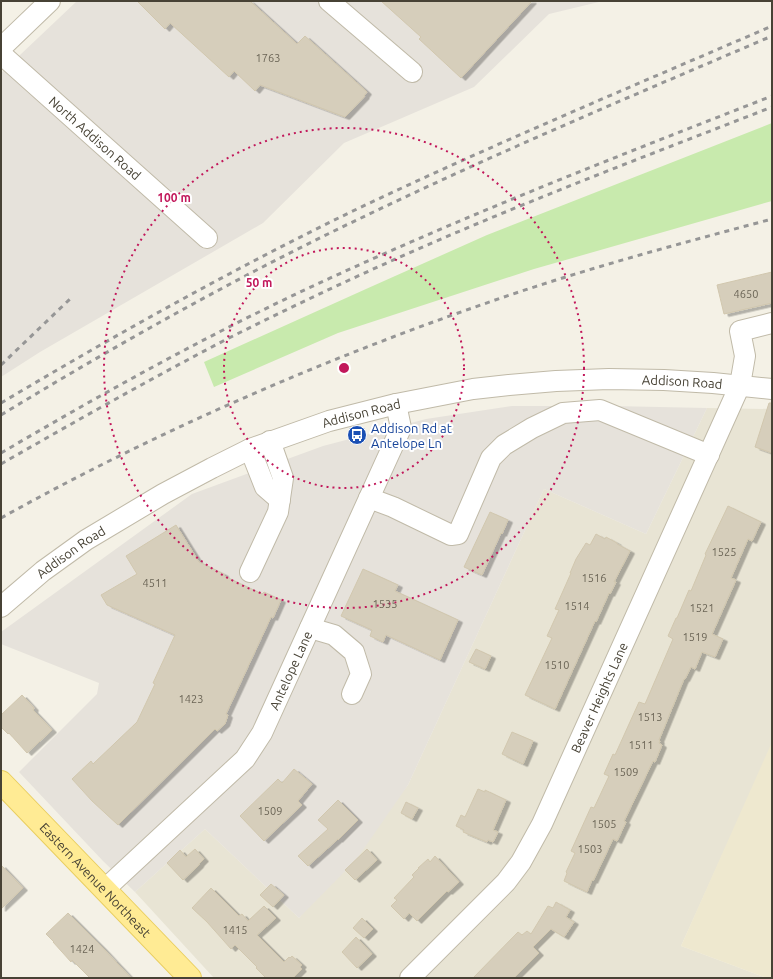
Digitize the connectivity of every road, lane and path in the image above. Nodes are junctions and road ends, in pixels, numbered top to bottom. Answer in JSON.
{"nodes":[{"id":1,"x":50,"y":1,"type":"edge"},
{"id":2,"x":329,"y":1,"type":"edge"},
{"id":3,"x":1,"y":48,"type":"edge"},
{"id":4,"x":1,"y":54,"type":"edge"},
{"id":5,"x":412,"y":72,"type":"dead end"},
{"id":6,"x":207,"y":238,"type":"dead end"},
{"id":7,"x":772,"y":323,"type":"edge"},
{"id":8,"x":740,"y":385,"type":"junction"},
{"id":9,"x":772,"y":389,"type":"edge"},
{"id":10,"x":396,"y":404,"type":"junction"},
{"id":11,"x":270,"y":441,"type":"junction"},
{"id":12,"x":250,"y":449,"type":"junction"},
{"id":13,"x":709,"y":455,"type":"junction"},
{"id":14,"x":369,"y":498,"type":"junction"},
{"id":15,"x":280,"y":500,"type":"junction"},
{"id":16,"x":250,"y":572,"type":"dead end"},
{"id":17,"x":1,"y":608,"type":"edge"},
{"id":18,"x":310,"y":628,"type":"junction"},
{"id":19,"x":352,"y":694,"type":"dead end"},
{"id":20,"x":1,"y":782,"type":"edge"},
{"id":21,"x":105,"y":889,"type":"junction"},
{"id":22,"x":190,"y":978,"type":"edge"},
{"id":23,"x":410,"y":978,"type":"edge"}],
"edges":[{"from":1,"to":3,"type":"street"},
{"from":2,"to":5,"type":"street"},
{"from":4,"to":6,"type":"street","name":"North Addison Road"},
{"from":7,"to":8,"type":"street","name":"Beaver Heights Lane"},
{"from":8,"to":9,"type":"street","name":"Addison Road"},
{"from":8,"to":10,"type":"street","name":"Addison Road"},
{"from":8,"to":13,"type":"street","name":"Beaver Heights Lane"},
{"from":10,"to":11,"type":"street","name":"Addison Road"},
{"from":10,"to":14,"type":"street","name":"Antelope Lane"},
{"from":11,"to":12,"type":"street","name":"Addison Road"},
{"from":11,"to":15,"type":"street"},
{"from":12,"to":15,"type":"street"},
{"from":12,"to":17,"type":"street","name":"Addison Road"},
{"from":13,"to":14,"type":"street"},
{"from":13,"to":23,"type":"street","name":"Beaver Heights Lane"},
{"from":14,"to":18,"type":"street","name":"Antelope Lane"},
{"from":15,"to":16,"type":"street"},
{"from":18,"to":19,"type":"street"},
{"from":18,"to":21,"type":"street","name":"Antelope Lane"},
{"from":20,"to":21,"type":"main road","name":"Eastern Avenue Northeast"},
{"from":21,"to":22,"type":"main road","name":"Eastern Avenue Northeast"}]}
